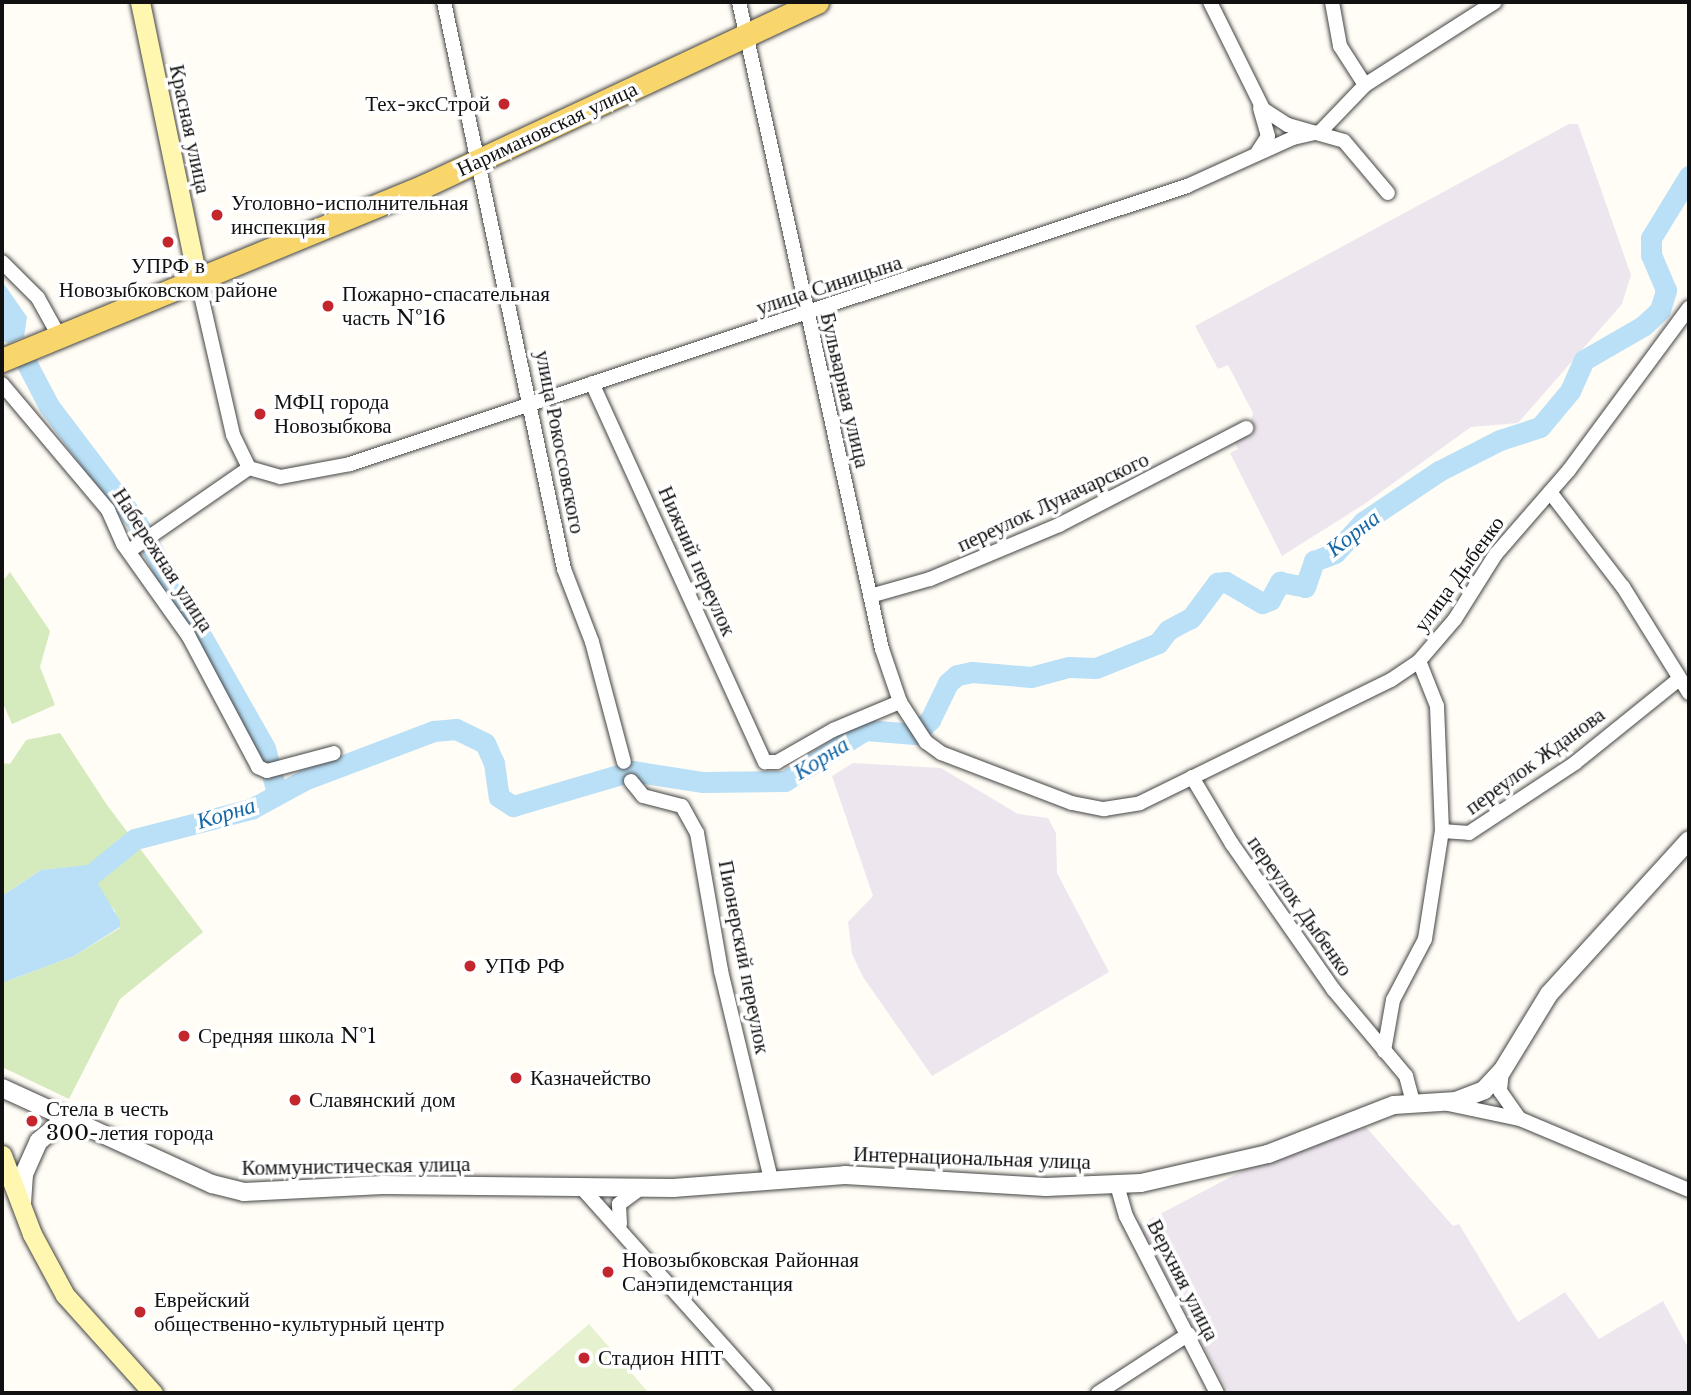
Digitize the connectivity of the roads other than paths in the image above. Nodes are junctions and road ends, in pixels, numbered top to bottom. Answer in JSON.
{"nodes":[{"id":1,"x":140,"y":2,"type":"edge"},
{"id":2,"x":444,"y":2,"type":"edge"},
{"id":3,"x":739,"y":2,"type":"edge"},
{"id":4,"x":817,"y":2,"type":"edge"},
{"id":5,"x":1210,"y":2,"type":"edge"},
{"id":6,"x":1332,"y":2,"type":"edge"},
{"id":7,"x":1494,"y":2,"type":"edge"},
{"id":8,"x":746,"y":36,"type":"junction"},
{"id":9,"x":1365,"y":85,"type":"junction"},
{"id":10,"x":1258,"y":103,"type":"junction"},
{"id":11,"x":1320,"y":132,"type":"junction"},
{"id":12,"x":1254,"y":157,"type":"junction"},
{"id":13,"x":479,"y":162,"type":"junction"},
{"id":14,"x":1388,"y":193,"type":"dead end"},
{"id":15,"x":2,"y":262,"type":"edge"},
{"id":16,"x":198,"y":282,"type":"junction"},
{"id":17,"x":1689,"y":308,"type":"edge"},
{"id":18,"x":806,"y":316,"type":"junction"},
{"id":19,"x":59,"y":336,"type":"junction"},
{"id":20,"x":2,"y":360,"type":"edge"},
{"id":21,"x":592,"y":383,"type":"junction"},
{"id":22,"x":2,"y":384,"type":"edge"},
{"id":23,"x":530,"y":405,"type":"junction"},
{"id":24,"x":1246,"y":428,"type":"dead end"},
{"id":25,"x":249,"y":468,"type":"junction"},
{"id":26,"x":1549,"y":492,"type":"junction"},
{"id":27,"x":129,"y":551,"type":"junction"},
{"id":28,"x":870,"y":596,"type":"junction"},
{"id":29,"x":1419,"y":662,"type":"junction"},
{"id":30,"x":1679,"y":679,"type":"junction"},
{"id":31,"x":1689,"y":693,"type":"edge"},
{"id":32,"x":900,"y":702,"type":"junction"},
{"id":33,"x":334,"y":753,"type":"dead end"},
{"id":34,"x":624,"y":762,"type":"dead end"},
{"id":35,"x":1192,"y":777,"type":"junction"},
{"id":36,"x":631,"y":781,"type":"dead end"},
{"id":37,"x":1072,"y":803,"type":"joint"},
{"id":38,"x":1442,"y":831,"type":"junction"},
{"id":39,"x":1689,"y":840,"type":"edge"},
{"id":40,"x":1384,"y":1051,"type":"junction"},
{"id":41,"x":1502,"y":1071,"type":"junction"},
{"id":42,"x":2,"y":1088,"type":"edge"},
{"id":43,"x":1413,"y":1102,"type":"junction"},
{"id":44,"x":1432,"y":1102,"type":"junction"},
{"id":45,"x":1520,"y":1119,"type":"junction"},
{"id":46,"x":80,"y":1122,"type":"junction"},
{"id":47,"x":2,"y":1156,"type":"edge"},
{"id":48,"x":771,"y":1179,"type":"junction"},
{"id":49,"x":1117,"y":1185,"type":"junction"},
{"id":50,"x":582,"y":1188,"type":"junction"},
{"id":51,"x":641,"y":1188,"type":"junction"},
{"id":52,"x":1689,"y":1190,"type":"edge"},
{"id":53,"x":22,"y":1209,"type":"junction"},
{"id":54,"x":625,"y":1231,"type":"junction"},
{"id":55,"x":1189,"y":1334,"type":"junction"},
{"id":56,"x":153,"y":1393,"type":"edge"},
{"id":57,"x":765,"y":1393,"type":"edge"},
{"id":58,"x":1098,"y":1393,"type":"edge"},
{"id":59,"x":1217,"y":1393,"type":"edge"}],
"edges":[{"from":1,"to":16,"type":"main road","name":"Красная улица"},
{"from":2,"to":13,"type":"street","name":"улица Рокоссовского"},
{"from":3,"to":8,"type":"street","name":"Бульварная улица"},
{"from":4,"to":8,"type":"main road","name":"Наримановская улица"},
{"from":5,"to":10,"type":"street"},
{"from":6,"to":9,"type":"street"},
{"from":7,"to":9,"type":"street"},
{"from":8,"to":13,"type":"main road","name":"Наримановская улица"},
{"from":8,"to":18,"type":"street","name":"Бульварная улица"},
{"from":9,"to":11,"type":"street"},
{"from":10,"to":11,"type":"street"},
{"from":10,"to":12,"type":"street"},
{"from":11,"to":12,"type":"street","name":"улица Синицына"},
{"from":11,"to":14,"type":"street"},
{"from":12,"to":18,"type":"street","name":"улица Синицына"},
{"from":13,"to":16,"type":"main road","name":"Наримановская улица"},
{"from":13,"to":23,"type":"street","name":"улица Рокоссовского"},
{"from":15,"to":19,"type":"street"},
{"from":16,"to":19,"type":"main road","name":"Наримановская улица"},
{"from":16,"to":25,"type":"street","name":"Красная улица"},
{"from":17,"to":26,"type":"street","name":"улица Дыбенко"},
{"from":18,"to":21,"type":"street","name":"улица Синицына"},
{"from":18,"to":28,"type":"street","name":"Бульварная улица"},
{"from":19,"to":20,"type":"main road","name":"Наримановская улица"},
{"from":21,"to":23,"type":"street","name":"улица Синицына"},
{"from":21,"to":32,"type":"street","name":"Нижний переулок"},
{"from":22,"to":27,"type":"street","name":"Набережная улица"},
{"from":23,"to":25,"type":"street","name":"улица Синицына"},
{"from":23,"to":34,"type":"street","name":"улица Рокоссовского"},
{"from":24,"to":28,"type":"street","name":"переулок Луначарского"},
{"from":25,"to":27,"type":"street"},
{"from":26,"to":29,"type":"street","name":"улица Дыбенко"},
{"from":26,"to":30,"type":"street"},
{"from":27,"to":33,"type":"street","name":"Набережная улица"},
{"from":28,"to":32,"type":"street","name":"Бульварная улица"},
{"from":29,"to":35,"type":"street","name":"улица Дыбенко"},
{"from":29,"to":38,"type":"street"},
{"from":30,"to":31,"type":"street"},
{"from":30,"to":38,"type":"street","name":"переулок Жданова"},
{"from":32,"to":37,"type":"street","name":"Бульварная улица"},
{"from":35,"to":37,"type":"street","name":"улица Дыбенко"},
{"from":35,"to":40,"type":"street","name":"переулок Дыбенко"},
{"from":36,"to":48,"type":"street","name":"Пионерский переулок"},
{"from":38,"to":40,"type":"street"},
{"from":39,"to":41,"type":"street"},
{"from":40,"to":43,"type":"street","name":"переулок Дыбенко"},
{"from":41,"to":44,"type":"street","name":"Интернациональная улица"},
{"from":41,"to":45,"type":"street"},
{"from":42,"to":46,"type":"street"},
{"from":43,"to":44,"type":"street","name":"Интернациональная улица"},
{"from":43,"to":49,"type":"street","name":"Интернациональная улица"},
{"from":44,"to":45,"type":"street","name":"Интернациональная улица"},
{"from":45,"to":52,"type":"street","name":"Интернациональная улица"},
{"from":46,"to":50,"type":"street","name":"Коммунистическая улица"},
{"from":46,"to":53,"type":"street"},
{"from":47,"to":53,"type":"main road"},
{"from":48,"to":49,"type":"street","name":"Интернациональная улица"},
{"from":48,"to":51,"type":"street","name":"Интернациональная улица"},
{"from":49,"to":55,"type":"street","name":"Верхняя улица"},
{"from":50,"to":51,"type":"street","name":"Интернациональная улица"},
{"from":50,"to":54,"type":"street"},
{"from":51,"to":54,"type":"street"},
{"from":53,"to":56,"type":"main road"},
{"from":54,"to":57,"type":"street"},
{"from":55,"to":58,"type":"street"},
{"from":55,"to":59,"type":"street","name":"Верхняя улица"}]}
